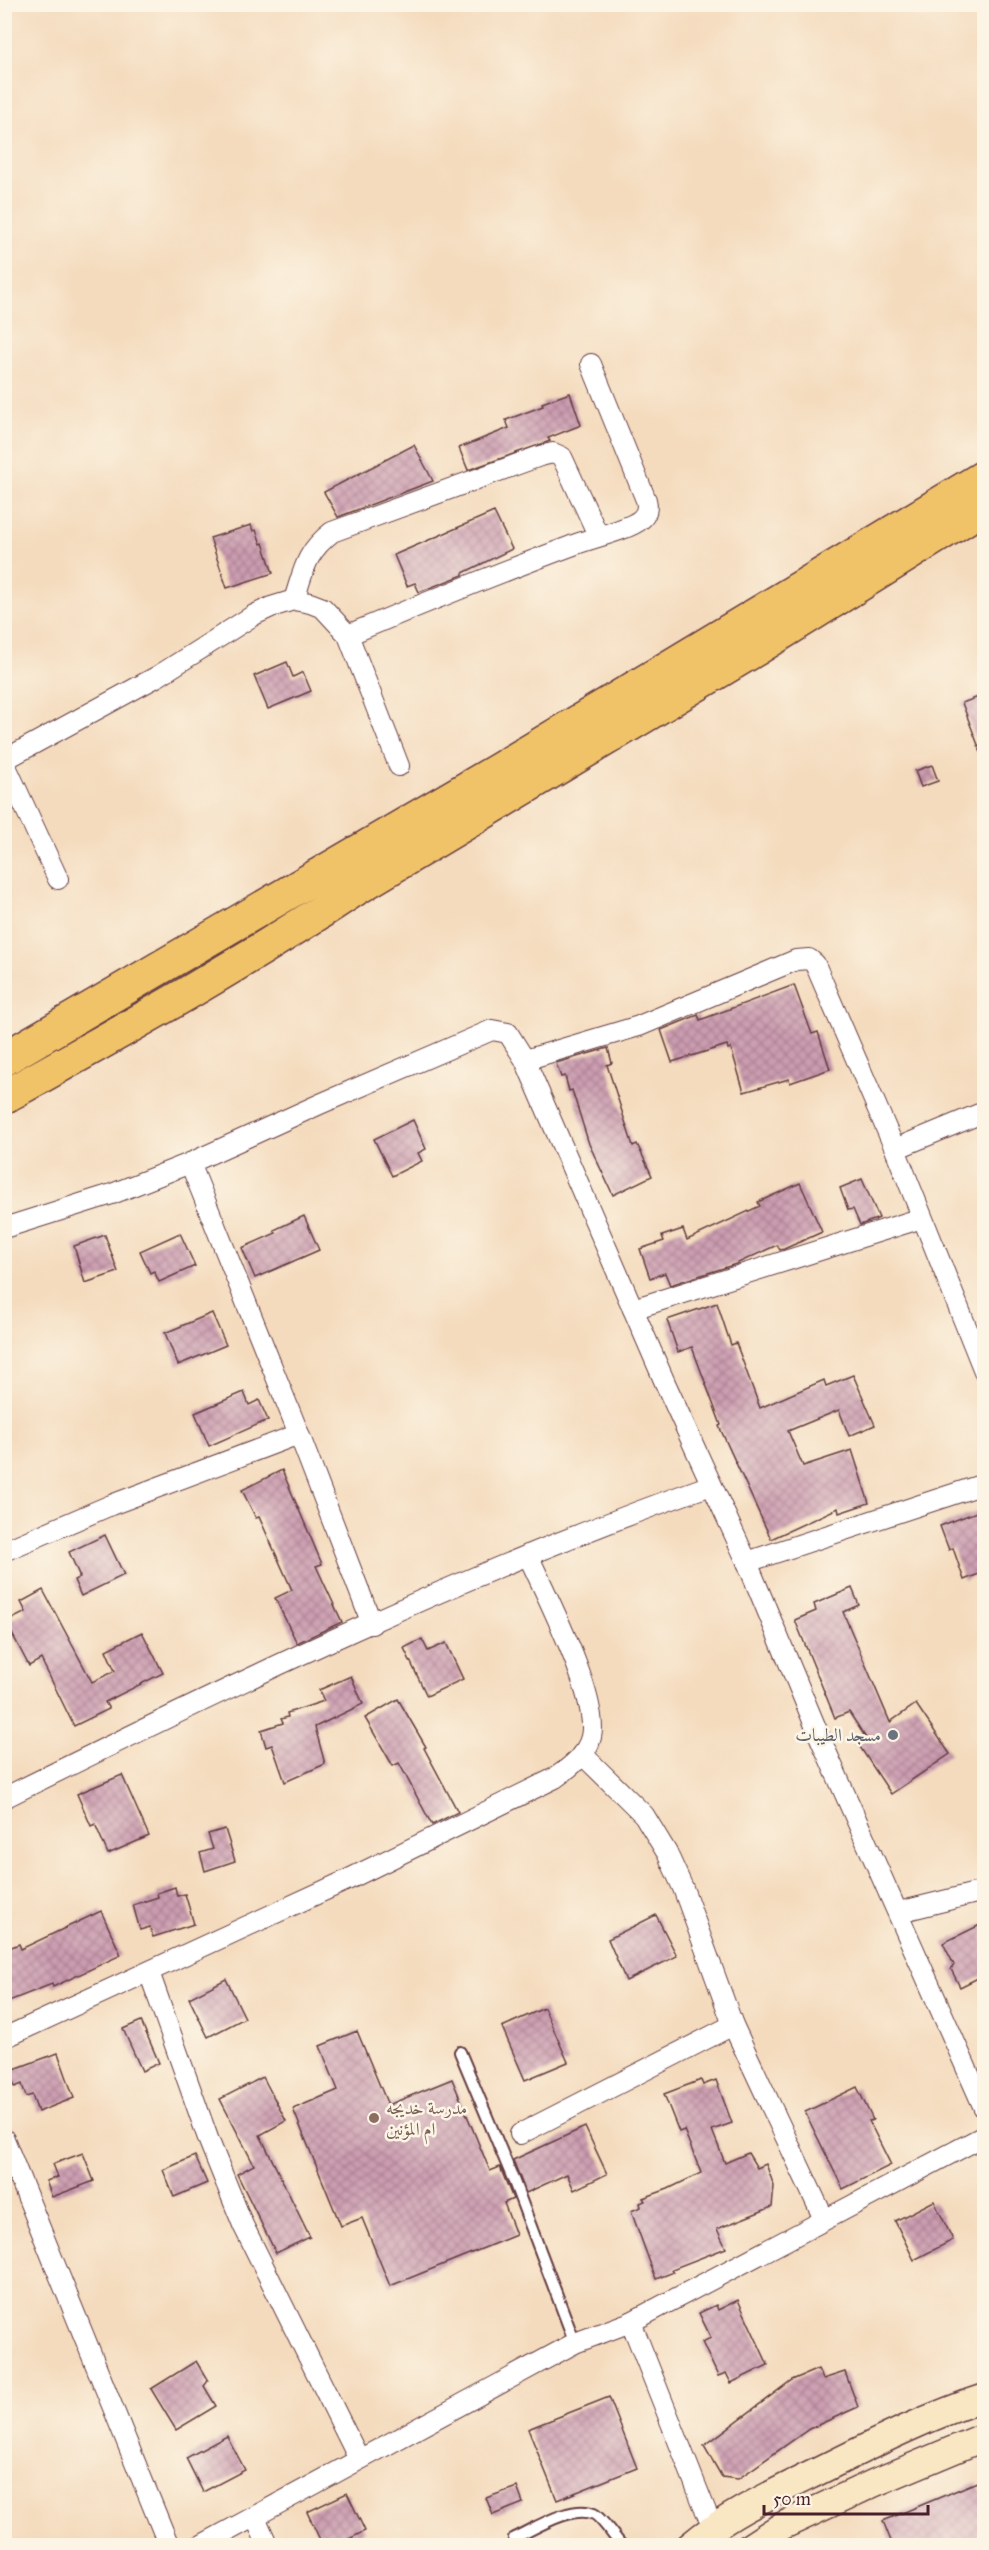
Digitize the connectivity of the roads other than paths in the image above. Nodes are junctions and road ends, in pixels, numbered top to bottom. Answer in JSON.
{"nodes":[{"id":1,"x":591,"y":364,"type":"dead end"},
{"id":2,"x":984,"y":477,"type":"edge"},
{"id":3,"x":984,"y":507,"type":"edge"},
{"id":4,"x":598,"y":535,"type":"junction"},
{"id":5,"x":294,"y":600,"type":"junction"},
{"id":6,"x":348,"y":635,"type":"junction"},
{"id":7,"x":4,"y":761,"type":"edge"},
{"id":8,"x":399,"y":766,"type":"dead end"},
{"id":9,"x":58,"y":879,"type":"dead end"},
{"id":10,"x":4,"y":1059,"type":"edge"},
{"id":11,"x":525,"y":1060,"type":"junction"},
{"id":12,"x":4,"y":1096,"type":"edge"},
{"id":13,"x":984,"y":1112,"type":"edge"},
{"id":14,"x":895,"y":1149,"type":"junction"},
{"id":15,"x":190,"y":1163,"type":"junction"},
{"id":16,"x":922,"y":1218,"type":"junction"},
{"id":17,"x":4,"y":1228,"type":"edge"},
{"id":18,"x":633,"y":1309,"type":"junction"},
{"id":19,"x":984,"y":1371,"type":"edge"},
{"id":20,"x":299,"y":1434,"type":"junction"},
{"id":21,"x":984,"y":1484,"type":"edge"},
{"id":22,"x":711,"y":1485,"type":"junction"},
{"id":23,"x":4,"y":1551,"type":"edge"},
{"id":24,"x":528,"y":1555,"type":"junction"},
{"id":25,"x":747,"y":1562,"type":"junction"},
{"id":26,"x":372,"y":1624,"type":"junction"},
{"id":27,"x":582,"y":1754,"type":"junction"},
{"id":28,"x":4,"y":1798,"type":"edge"},
{"id":29,"x":984,"y":1891,"type":"edge"},
{"id":30,"x":898,"y":1912,"type":"junction"},
{"id":31,"x":149,"y":1972,"type":"junction"},
{"id":32,"x":733,"y":2025,"type":"junction"},
{"id":33,"x":4,"y":2038,"type":"edge"},
{"id":34,"x":460,"y":2052,"type":"dead end"},
{"id":35,"x":984,"y":2108,"type":"edge"},
{"id":36,"x":520,"y":2134,"type":"dead end"},
{"id":37,"x":984,"y":2136,"type":"edge"},
{"id":38,"x":4,"y":2139,"type":"edge"},
{"id":39,"x":824,"y":2219,"type":"junction"},
{"id":40,"x":632,"y":2322,"type":"junction"},
{"id":41,"x":575,"y":2343,"type":"junction"},
{"id":42,"x":984,"y":2398,"type":"edge"},
{"id":43,"x":984,"y":2437,"type":"edge"},
{"id":44,"x":359,"y":2459,"type":"junction"},
{"id":45,"x":255,"y":2517,"type":"junction"},
{"id":46,"x":715,"y":2525,"type":"junction"},
{"id":47,"x":514,"y":2538,"type":"dead end"},
{"id":48,"x":169,"y":2546,"type":"edge"},
{"id":49,"x":200,"y":2546,"type":"edge"},
{"id":50,"x":268,"y":2546,"type":"edge"},
{"id":51,"x":622,"y":2546,"type":"edge"},
{"id":52,"x":690,"y":2546,"type":"edge"},
{"id":53,"x":751,"y":2546,"type":"edge"}],
"edges":[{"from":1,"to":4,"type":"street"},
{"from":2,"to":10,"type":"highway"},
{"from":3,"to":12,"type":"highway"},
{"from":4,"to":5,"type":"street"},
{"from":4,"to":6,"type":"street"},
{"from":5,"to":6,"type":"street"},
{"from":5,"to":7,"type":"street"},
{"from":6,"to":8,"type":"street"},
{"from":7,"to":9,"type":"street"},
{"from":11,"to":14,"type":"street"},
{"from":11,"to":15,"type":"street"},
{"from":11,"to":18,"type":"street"},
{"from":13,"to":14,"type":"street"},
{"from":14,"to":16,"type":"street"},
{"from":15,"to":17,"type":"street"},
{"from":15,"to":20,"type":"street"},
{"from":16,"to":18,"type":"street"},
{"from":16,"to":19,"type":"street"},
{"from":18,"to":22,"type":"street"},
{"from":20,"to":23,"type":"street"},
{"from":20,"to":26,"type":"street"},
{"from":21,"to":25,"type":"street"},
{"from":22,"to":24,"type":"street"},
{"from":22,"to":25,"type":"street"},
{"from":24,"to":26,"type":"street"},
{"from":24,"to":27,"type":"street"},
{"from":25,"to":30,"type":"street"},
{"from":26,"to":28,"type":"street"},
{"from":27,"to":31,"type":"street"},
{"from":27,"to":32,"type":"street"},
{"from":29,"to":30,"type":"street"},
{"from":30,"to":35,"type":"street"},
{"from":31,"to":33,"type":"street"},
{"from":31,"to":44,"type":"street"},
{"from":32,"to":36,"type":"street"},
{"from":32,"to":39,"type":"street"},
{"from":34,"to":41,"type":"lane"},
{"from":37,"to":39,"type":"street"},
{"from":38,"to":48,"type":"street"},
{"from":39,"to":40,"type":"street"},
{"from":40,"to":41,"type":"street"},
{"from":40,"to":46,"type":"street"},
{"from":41,"to":44,"type":"street"},
{"from":42,"to":46,"type":"main road"},
{"from":43,"to":53,"type":"main road"},
{"from":44,"to":45,"type":"street"},
{"from":45,"to":49,"type":"street"},
{"from":45,"to":50,"type":"street"},
{"from":46,"to":52,"type":"main road"},
{"from":47,"to":51,"type":"lane"}]}
